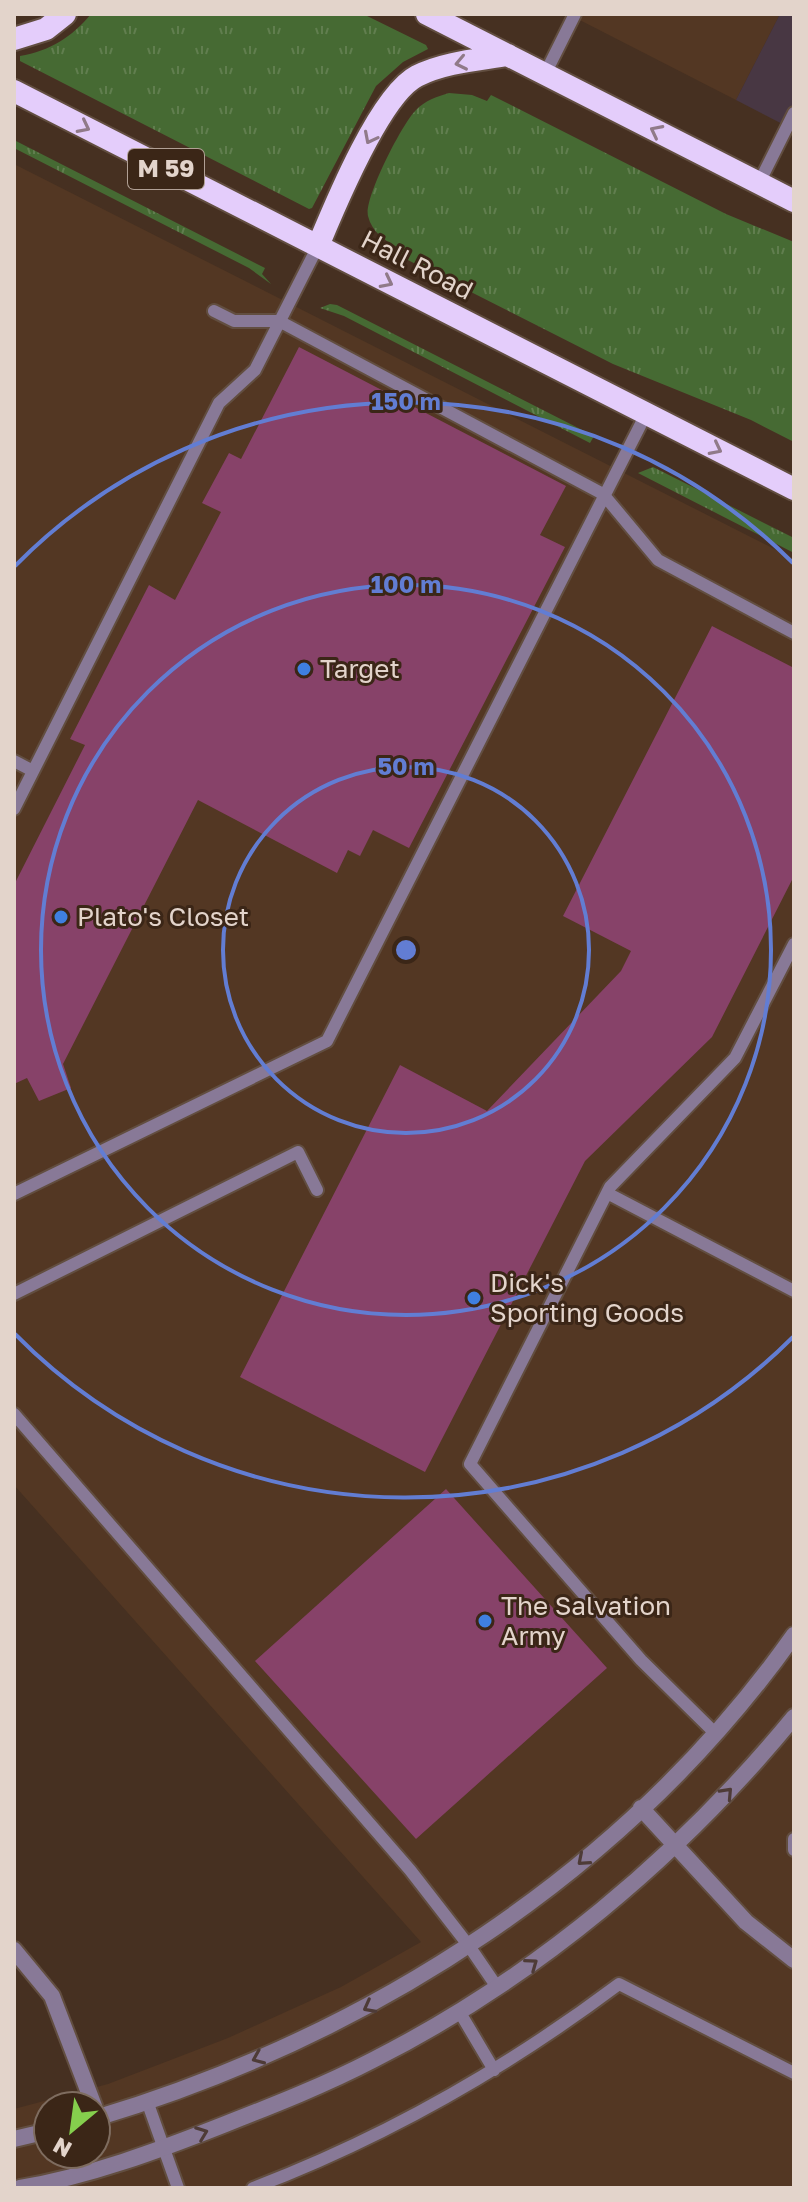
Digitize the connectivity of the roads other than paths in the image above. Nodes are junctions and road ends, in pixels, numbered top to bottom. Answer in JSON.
{"nodes":[{"id":1,"x":65,"y":14,"type":"edge"},
{"id":2,"x":427,"y":14,"type":"edge"},
{"id":3,"x":575,"y":14,"type":"edge"},
{"id":4,"x":14,"y":39,"type":"edge"},
{"id":5,"x":508,"y":55,"type":"junction"},
{"id":6,"x":545,"y":74,"type":"junction"},
{"id":7,"x":14,"y":91,"type":"edge"},
{"id":8,"x":794,"y":113,"type":"edge"},
{"id":9,"x":759,"y":183,"type":"junction"},
{"id":10,"x":794,"y":201,"type":"edge"},
{"id":11,"x":318,"y":246,"type":"junction"},
{"id":12,"x":214,"y":311,"type":"dead end"},
{"id":13,"x":279,"y":321,"type":"junction"},
{"id":14,"x":646,"y":414,"type":"junction"},
{"id":15,"x":794,"y":489,"type":"edge"},
{"id":16,"x":603,"y":494,"type":"junction"},
{"id":17,"x":794,"y":633,"type":"edge"},
{"id":18,"x":14,"y":761,"type":"edge"},
{"id":19,"x":33,"y":771,"type":"junction"},
{"id":20,"x":14,"y":809,"type":"edge"},
{"id":21,"x":794,"y":944,"type":"edge"},
{"id":22,"x":317,"y":1190,"type":"dead end"},
{"id":23,"x":607,"y":1193,"type":"junction"},
{"id":24,"x":14,"y":1194,"type":"edge"},
{"id":25,"x":794,"y":1291,"type":"edge"},
{"id":26,"x":14,"y":1294,"type":"edge"},
{"id":27,"x":14,"y":1414,"type":"edge"},
{"id":28,"x":794,"y":1635,"type":"edge"},
{"id":29,"x":794,"y":1717,"type":"edge"},
{"id":30,"x":715,"y":1733,"type":"junction"},
{"id":31,"x":641,"y":1808,"type":"junction"},
{"id":32,"x":794,"y":1839,"type":"edge"},
{"id":33,"x":674,"y":1846,"type":"junction"},
{"id":34,"x":794,"y":1850,"type":"edge"},
{"id":35,"x":469,"y":1946,"type":"junction"},
{"id":36,"x":14,"y":1950,"type":"edge"},
{"id":37,"x":794,"y":1960,"type":"edge"},
{"id":38,"x":497,"y":1987,"type":"junction"},
{"id":39,"x":459,"y":2011,"type":"junction"},
{"id":40,"x":792,"y":2068,"type":"edge"},
{"id":41,"x":494,"y":2070,"type":"junction"},
{"id":42,"x":87,"y":2090,"type":"edge"},
{"id":43,"x":147,"y":2101,"type":"junction"},
{"id":44,"x":112,"y":2109,"type":"edge"},
{"id":45,"x":164,"y":2148,"type":"junction"},
{"id":46,"x":20,"y":2188,"type":"edge"},
{"id":47,"x":178,"y":2188,"type":"edge"},
{"id":48,"x":253,"y":2188,"type":"edge"}],
"edges":[{"from":1,"to":4,"type":"highway"},
{"from":2,"to":5,"type":"highway"},
{"from":3,"to":6,"type":"lane"},
{"from":5,"to":6,"type":"highway"},
{"from":5,"to":11,"type":"highway","one_way":true},
{"from":9,"to":6,"type":"highway","one_way":true},
{"from":7,"to":11,"type":"highway","name":"Hall Road","number":"M 59","one_way":true},
{"from":8,"to":9,"type":"lane"},
{"from":9,"to":10,"type":"highway"},
{"from":11,"to":13,"type":"lane"},
{"from":11,"to":14,"type":"highway","name":"Hall Road","number":"M 59","one_way":true},
{"from":12,"to":13,"type":"lane"},
{"from":13,"to":16,"type":"lane"},
{"from":13,"to":19,"type":"lane"},
{"from":14,"to":15,"type":"highway","name":"Hall Road","number":"M 59","one_way":true},
{"from":14,"to":16,"type":"lane"},
{"from":16,"to":17,"type":"lane"},
{"from":16,"to":24,"type":"lane"},
{"from":18,"to":19,"type":"lane"},
{"from":19,"to":20,"type":"lane"},
{"from":21,"to":23,"type":"lane"},
{"from":22,"to":26,"type":"lane"},
{"from":23,"to":25,"type":"lane"},
{"from":23,"to":30,"type":"lane"},
{"from":27,"to":35,"type":"lane"},
{"from":28,"to":30,"type":"street"},
{"from":33,"to":29,"type":"street","one_way":true},
{"from":30,"to":31,"type":"street"},
{"from":31,"to":33,"type":"street"},
{"from":31,"to":35,"type":"street","one_way":true},
{"from":32,"to":34,"type":"lane"},
{"from":33,"to":37,"type":"street"},
{"from":38,"to":33,"type":"street","one_way":true},
{"from":35,"to":38,"type":"lane"},
{"from":35,"to":43,"type":"street","one_way":true},
{"from":36,"to":42,"type":"street"},
{"from":38,"to":39,"type":"street"},
{"from":39,"to":41,"type":"lane"},
{"from":45,"to":39,"type":"street","one_way":true},
{"from":40,"to":41,"type":"lane"},
{"from":41,"to":48,"type":"lane"},
{"from":43,"to":44,"type":"street"},
{"from":43,"to":45,"type":"lane"},
{"from":45,"to":46,"type":"street"},
{"from":45,"to":47,"type":"lane"}]}
